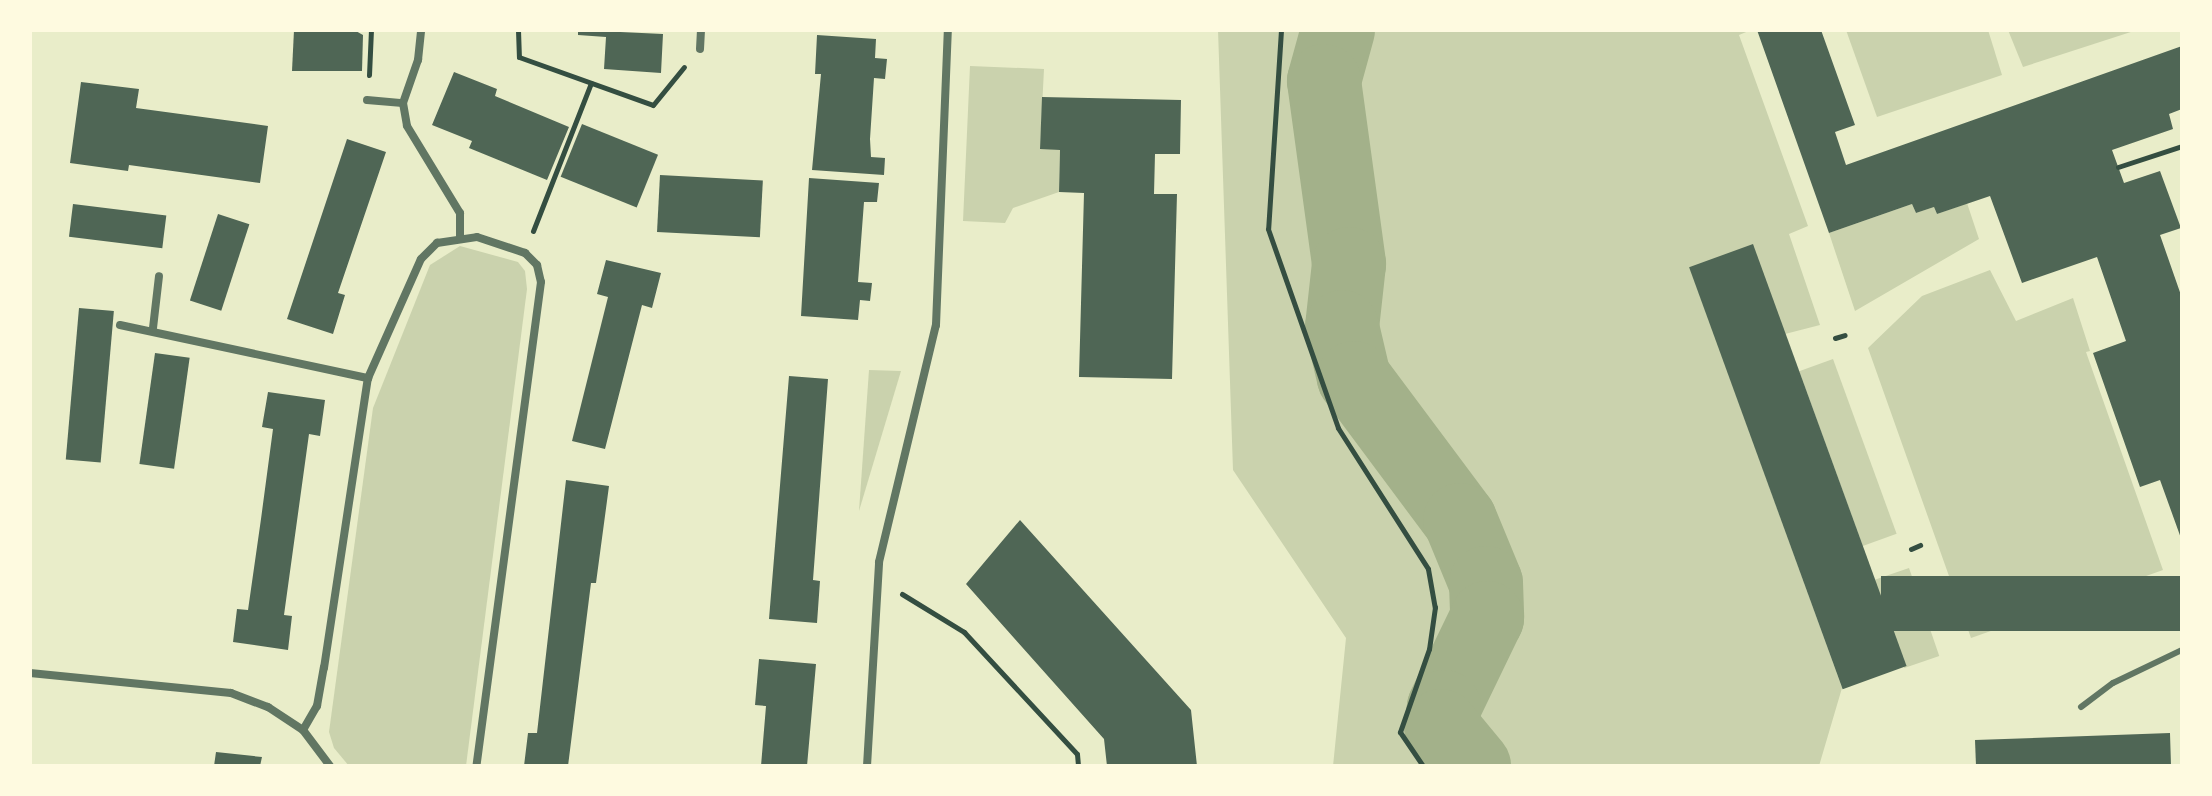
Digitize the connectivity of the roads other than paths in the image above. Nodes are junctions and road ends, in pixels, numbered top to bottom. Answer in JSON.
{"nodes":[{"id":1,"x":421,"y":30,"type":"edge"},
{"id":2,"x":701,"y":30,"type":"edge"},
{"id":3,"x":948,"y":30,"type":"edge"},
{"id":4,"x":700,"y":49,"type":"road end"},
{"id":5,"x":367,"y":100,"type":"road end"},
{"id":6,"x":403,"y":103,"type":"junction"},
{"id":7,"x":460,"y":236,"type":"junction"},
{"id":8,"x":159,"y":276,"type":"dead end"},
{"id":9,"x":120,"y":325,"type":"dead end"},
{"id":10,"x":153,"y":328,"type":"junction"},
{"id":11,"x":368,"y":378,"type":"junction"},
{"id":12,"x":2182,"y":650,"type":"edge"},
{"id":13,"x":30,"y":673,"type":"edge"},
{"id":14,"x":2081,"y":707,"type":"dead end"},
{"id":15,"x":303,"y":730,"type":"junction"},
{"id":16,"x":330,"y":766,"type":"edge"},
{"id":17,"x":476,"y":766,"type":"edge"},
{"id":18,"x":867,"y":766,"type":"edge"}],
"edges":[{"from":1,"to":6,"type":"street"},
{"from":2,"to":4,"type":"street"},
{"from":3,"to":18,"type":"street"},
{"from":5,"to":6,"type":"street"},
{"from":6,"to":7,"type":"street"},
{"from":7,"to":11,"type":"street"},
{"from":7,"to":17,"type":"street"},
{"from":8,"to":10,"type":"street"},
{"from":9,"to":10,"type":"street"},
{"from":10,"to":11,"type":"street"},
{"from":11,"to":15,"type":"street"},
{"from":12,"to":14,"type":"lane"},
{"from":13,"to":15,"type":"street"},
{"from":15,"to":16,"type":"street"}]}
